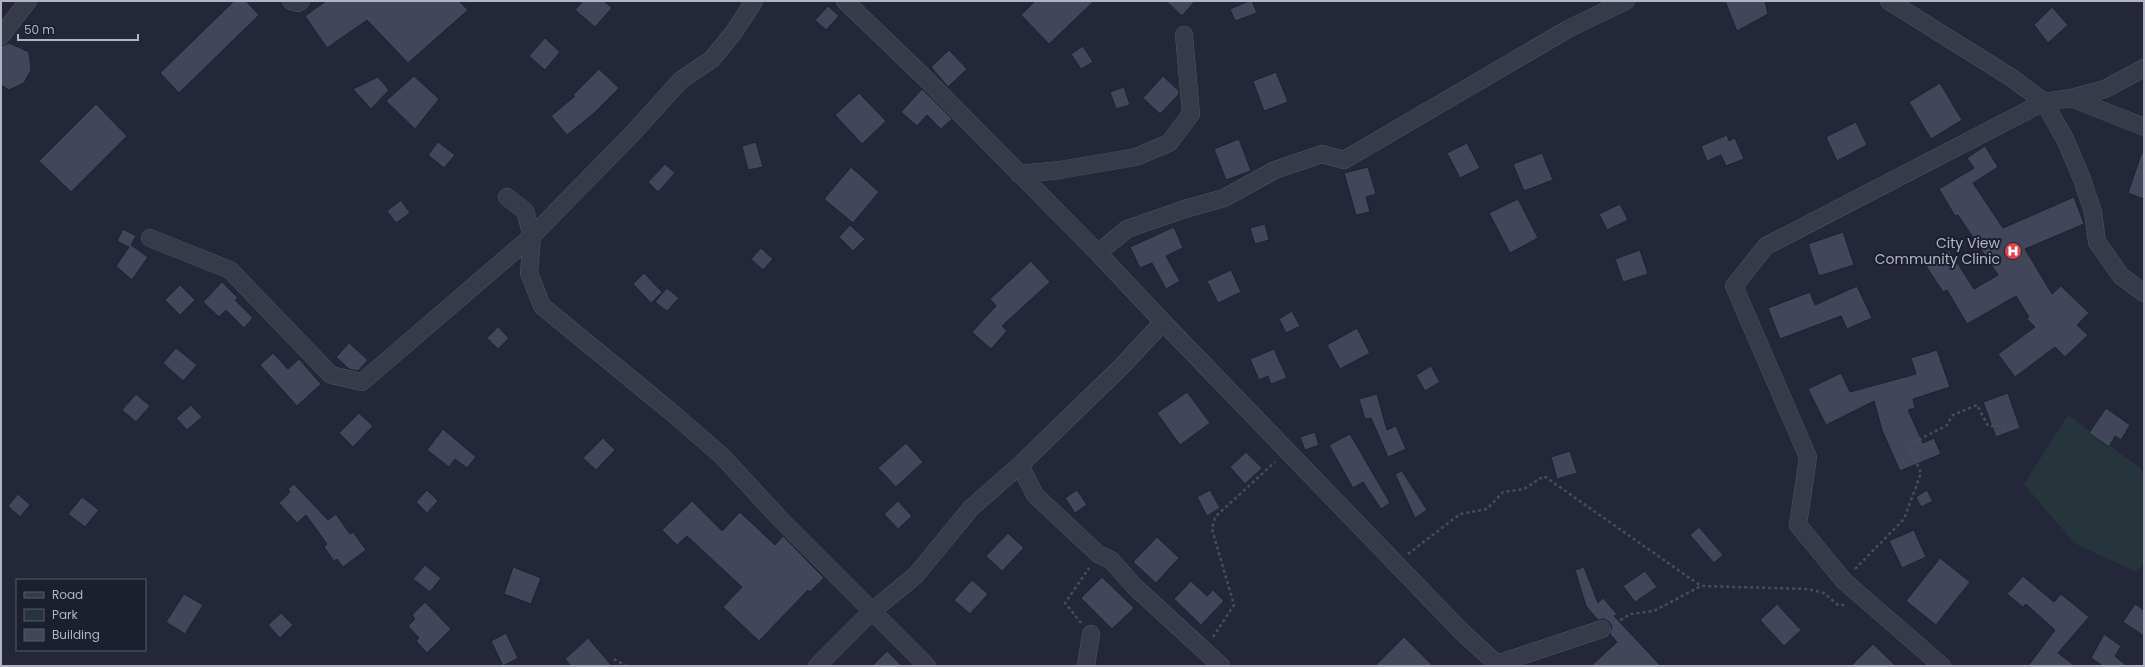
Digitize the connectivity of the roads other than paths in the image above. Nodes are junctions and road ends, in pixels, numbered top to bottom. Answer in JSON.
{"nodes":[{"id":1,"x":28,"y":1,"type":"edge"},
{"id":2,"x":291,"y":1,"type":"edge"},
{"id":3,"x":301,"y":1,"type":"edge"},
{"id":4,"x":754,"y":1,"type":"edge"},
{"id":5,"x":845,"y":1,"type":"edge"},
{"id":6,"x":1626,"y":1,"type":"edge"},
{"id":7,"x":1889,"y":1,"type":"edge"},
{"id":8,"x":1184,"y":35,"type":"dead end"},
{"id":9,"x":1,"y":36,"type":"edge"},
{"id":10,"x":2144,"y":68,"type":"edge"},
{"id":11,"x":2071,"y":98,"type":"junction"},
{"id":12,"x":2044,"y":102,"type":"junction"},
{"id":13,"x":2144,"y":127,"type":"edge"},
{"id":14,"x":1020,"y":174,"type":"junction"},
{"id":15,"x":507,"y":198,"type":"dead end"},
{"id":16,"x":532,"y":236,"type":"junction"},
{"id":17,"x":150,"y":238,"type":"dead end"},
{"id":18,"x":1098,"y":253,"type":"junction"},
{"id":19,"x":2144,"y":293,"type":"edge"},
{"id":20,"x":1162,"y":322,"type":"junction"},
{"id":21,"x":1020,"y":465,"type":"junction"},
{"id":22,"x":871,"y":612,"type":"junction"},
{"id":23,"x":1602,"y":629,"type":"road end"},
{"id":24,"x":1090,"y":634,"type":"road end"},
{"id":25,"x":1498,"y":665,"type":"edge"},
{"id":26,"x":817,"y":666,"type":"edge"},
{"id":27,"x":927,"y":666,"type":"edge"},
{"id":28,"x":1086,"y":666,"type":"edge"},
{"id":29,"x":1220,"y":666,"type":"edge"},
{"id":30,"x":1942,"y":666,"type":"edge"}],
"edges":[{"from":1,"to":9,"type":"street"},
{"from":2,"to":3,"type":"street"},
{"from":4,"to":16,"type":"street"},
{"from":5,"to":14,"type":"street"},
{"from":6,"to":18,"type":"street"},
{"from":7,"to":12,"type":"street"},
{"from":8,"to":14,"type":"street"},
{"from":10,"to":11,"type":"street"},
{"from":11,"to":12,"type":"street"},
{"from":11,"to":13,"type":"street"},
{"from":12,"to":19,"type":"street"},
{"from":12,"to":30,"type":"street"},
{"from":14,"to":18,"type":"street"},
{"from":15,"to":16,"type":"street"},
{"from":16,"to":17,"type":"street"},
{"from":16,"to":22,"type":"street"},
{"from":18,"to":20,"type":"street"},
{"from":20,"to":21,"type":"street"},
{"from":20,"to":25,"type":"street"},
{"from":21,"to":22,"type":"street"},
{"from":21,"to":29,"type":"street"},
{"from":22,"to":26,"type":"street"},
{"from":22,"to":27,"type":"street"},
{"from":23,"to":25,"type":"street"},
{"from":24,"to":28,"type":"street"}]}
